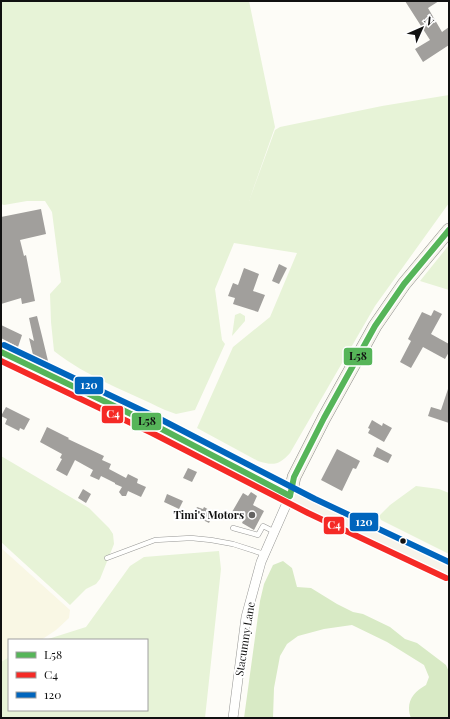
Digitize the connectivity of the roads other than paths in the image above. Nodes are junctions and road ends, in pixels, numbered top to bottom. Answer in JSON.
{"nodes":[{"id":1,"x":449,"y":230,"type":"edge"},
{"id":2,"x":1,"y":352,"type":"edge"},
{"id":3,"x":290,"y":496,"type":"junction"},
{"id":4,"x":233,"y":528,"type":"dead end"},
{"id":5,"x":275,"y":532,"type":"junction"},
{"id":6,"x":265,"y":554,"type":"junction"},
{"id":7,"x":107,"y":558,"type":"dead end"},
{"id":8,"x":449,"y":571,"type":"edge"},
{"id":9,"x":233,"y":718,"type":"edge"}],
"edges":[{"from":1,"to":3,"type":"main road"},
{"from":2,"to":3,"type":"main road"},
{"from":3,"to":5,"type":"street","name":"Stacumny Lane"},
{"from":3,"to":8,"type":"main road"},
{"from":4,"to":5,"type":"lane"},
{"from":5,"to":6,"type":"street","name":"Stacumny Lane"},
{"from":6,"to":7,"type":"lane"},
{"from":6,"to":9,"type":"street","name":"Stacumny Lane"}]}
